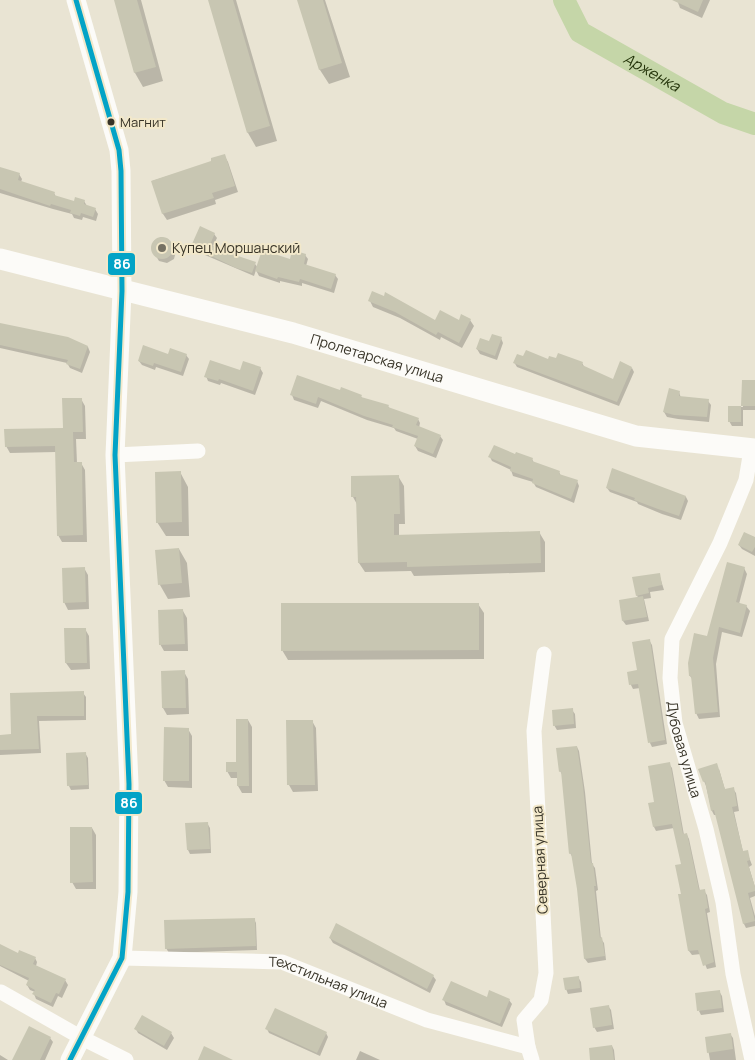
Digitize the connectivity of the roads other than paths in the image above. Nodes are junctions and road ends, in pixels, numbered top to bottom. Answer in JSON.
{"nodes":[{"id":1,"x":76,"y":0,"type":"edge"},
{"id":2,"x":0,"y":259,"type":"edge"},
{"id":3,"x":122,"y":291,"type":"junction"},
{"id":4,"x":753,"y":449,"type":"edge"},
{"id":5,"x":198,"y":451,"type":"dead end"},
{"id":6,"x":115,"y":455,"type":"junction"},
{"id":7,"x":544,"y":654,"type":"dead end"},
{"id":8,"x":122,"y":958,"type":"junction"},
{"id":9,"x":2,"y":992,"type":"dead end"},
{"id":10,"x":82,"y":1038,"type":"junction"},
{"id":11,"x":530,"y":1054,"type":"edge"},
{"id":12,"x":70,"y":1060,"type":"edge"},
{"id":13,"x":126,"y":1060,"type":"edge"},
{"id":14,"x":752,"y":1060,"type":"edge"}],
"edges":[{"from":1,"to":3,"type":"street"},
{"from":2,"to":3,"type":"main road","name":"Пролетарская улица"},
{"from":3,"to":4,"type":"main road","name":"Пролетарская улица"},
{"from":3,"to":6,"type":"street"},
{"from":4,"to":14,"type":"street","name":"Дубовая улица"},
{"from":5,"to":6,"type":"street"},
{"from":6,"to":8,"type":"street"},
{"from":7,"to":11,"type":"street","name":"Северная улица"},
{"from":8,"to":10,"type":"street"},
{"from":8,"to":11,"type":"street","name":"Техстильная улица"},
{"from":9,"to":10,"type":"street"},
{"from":10,"to":12,"type":"street"},
{"from":10,"to":13,"type":"street"}]}
